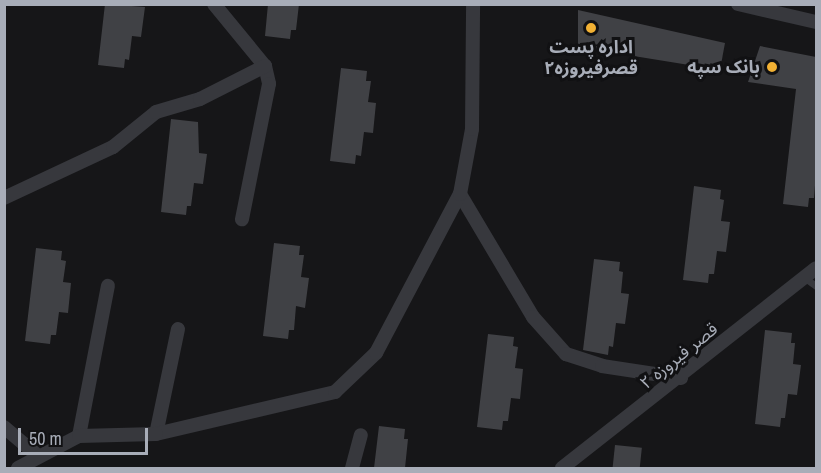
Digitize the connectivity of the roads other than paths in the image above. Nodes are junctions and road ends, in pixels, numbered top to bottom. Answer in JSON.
{"nodes":[{"id":1,"x":214,"y":4,"type":"edge"},
{"id":2,"x":473,"y":4,"type":"edge"},
{"id":3,"x":738,"y":4,"type":"edge"},
{"id":4,"x":769,"y":8,"type":"edge"},
{"id":5,"x":816,"y":22,"type":"edge"},
{"id":6,"x":265,"y":66,"type":"junction"},
{"id":7,"x":460,"y":194,"type":"junction"},
{"id":8,"x":4,"y":198,"type":"edge"},
{"id":9,"x":242,"y":219,"type":"dead end"},
{"id":10,"x":816,"y":268,"type":"edge"},
{"id":11,"x":811,"y":282,"type":"edge"},
{"id":12,"x":108,"y":286,"type":"dead end"},
{"id":13,"x":178,"y":329,"type":"dead end"},
{"id":14,"x":681,"y":378,"type":"junction"},
{"id":15,"x":4,"y":427,"type":"edge"},
{"id":16,"x":156,"y":434,"type":"junction"},
{"id":17,"x":361,"y":435,"type":"dead end"},
{"id":18,"x":79,"y":436,"type":"junction"},
{"id":19,"x":38,"y":455,"type":"junction"},
{"id":20,"x":579,"y":464,"type":"edge"},
{"id":21,"x":18,"y":468,"type":"edge"},
{"id":22,"x":352,"y":468,"type":"edge"},
{"id":23,"x":562,"y":468,"type":"edge"}],
"edges":[{"from":1,"to":6,"type":"street"},
{"from":2,"to":7,"type":"street"},
{"from":3,"to":4,"type":"street"},
{"from":4,"to":5,"type":"street"},
{"from":6,"to":8,"type":"street"},
{"from":6,"to":9,"type":"street"},
{"from":7,"to":14,"type":"street"},
{"from":7,"to":16,"type":"street"},
{"from":10,"to":11,"type":"street","name":"قصر فیروزه ۲"},
{"from":11,"to":14,"type":"street","name":"قصر فیروزه ۲"},
{"from":12,"to":18,"type":"street"},
{"from":13,"to":16,"type":"street"},
{"from":14,"to":20,"type":"street","name":"قصر فیروزه ۲"},
{"from":15,"to":19,"type":"street"},
{"from":16,"to":18,"type":"street"},
{"from":17,"to":22,"type":"street"},
{"from":18,"to":19,"type":"street"},
{"from":19,"to":21,"type":"street"},
{"from":20,"to":23,"type":"street","name":"قصر فیروزه ۲"}]}
